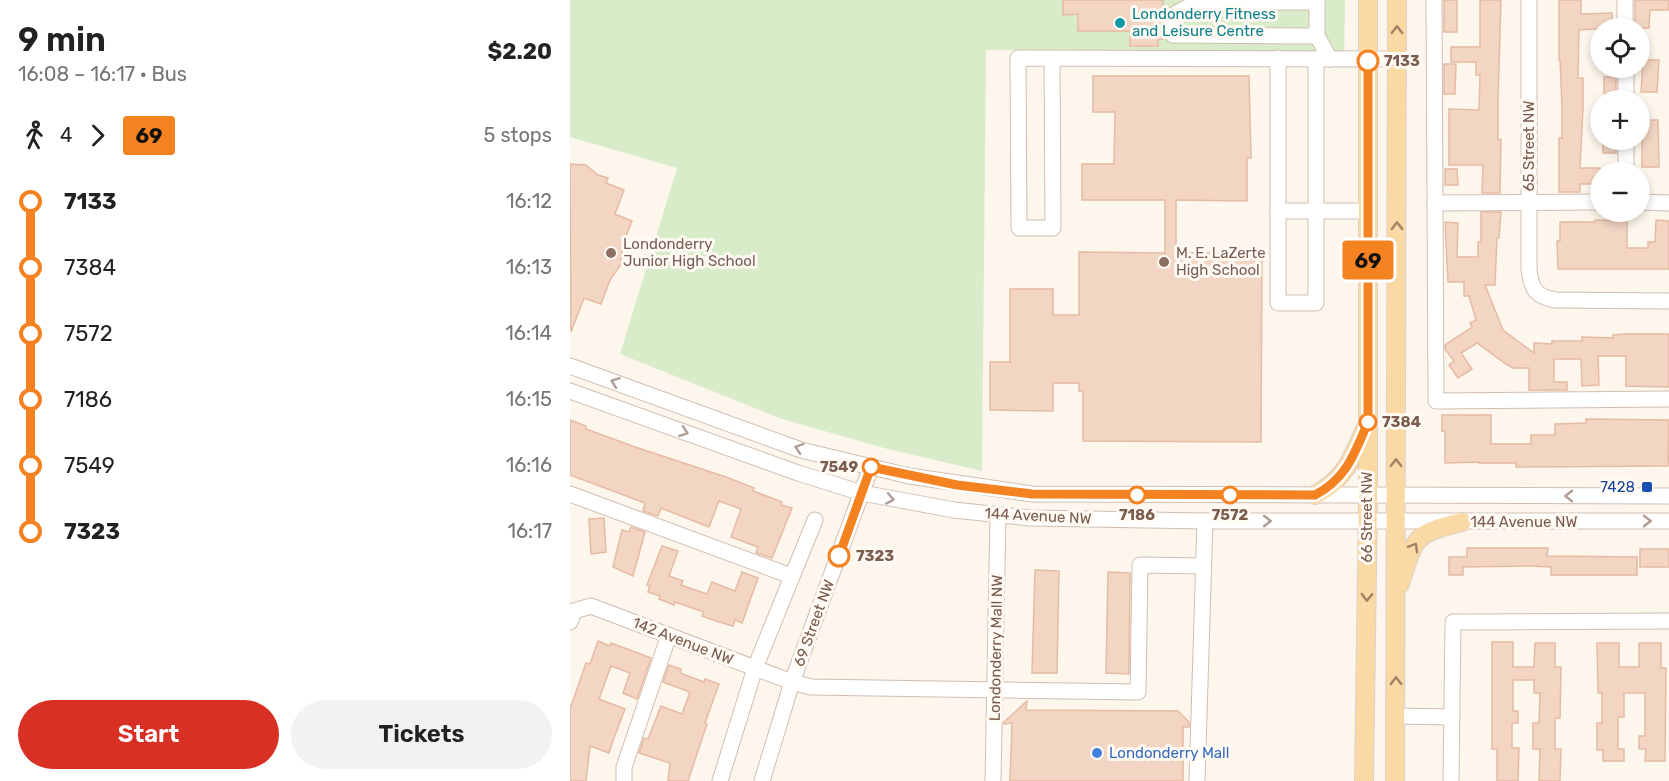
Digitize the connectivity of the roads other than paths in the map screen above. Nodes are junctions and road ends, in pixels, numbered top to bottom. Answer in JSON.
{"nodes":[{"id":1,"x":1368,"y":0,"type":"edge"},
{"id":2,"x":1397,"y":0,"type":"edge"},
{"id":3,"x":1434,"y":0,"type":"edge"},
{"id":4,"x":1529,"y":0,"type":"edge"},
{"id":5,"x":1625,"y":0,"type":"edge"},
{"id":6,"x":1317,"y":1,"type":"edge"},
{"id":7,"x":1625,"y":18,"type":"edge"},
{"id":8,"x":1173,"y":35,"type":"junction"},
{"id":9,"x":1317,"y":36,"type":"junction"},
{"id":10,"x":1173,"y":57,"type":"junction"},
{"id":11,"x":1052,"y":58,"type":"junction"},
{"id":12,"x":1278,"y":58,"type":"junction"},
{"id":13,"x":1323,"y":59,"type":"junction"},
{"id":14,"x":1368,"y":59,"type":"junction"},
{"id":15,"x":1397,"y":59,"type":"junction"},
{"id":16,"x":1529,"y":202,"type":"junction"},
{"id":17,"x":1590,"y":202,"type":"edge"},
{"id":18,"x":1650,"y":202,"type":"edge"},
{"id":19,"x":1669,"y":202,"type":"edge"},
{"id":20,"x":1435,"y":203,"type":"junction"},
{"id":21,"x":1278,"y":211,"type":"junction"},
{"id":22,"x":1316,"y":211,"type":"junction"},
{"id":23,"x":1368,"y":211,"type":"junction"},
{"id":24,"x":1669,"y":301,"type":"edge"},
{"id":25,"x":570,"y":366,"type":"edge"},
{"id":26,"x":570,"y":391,"type":"edge"},
{"id":27,"x":1669,"y":399,"type":"edge"},
{"id":28,"x":1368,"y":422,"type":"junction"},
{"id":29,"x":871,"y":467,"type":"junction"},
{"id":30,"x":862,"y":493,"type":"junction"},
{"id":31,"x":570,"y":494,"type":"edge"},
{"id":32,"x":1315,"y":495,"type":"junction"},
{"id":33,"x":1368,"y":496,"type":"junction"},
{"id":34,"x":1396,"y":496,"type":"junction"},
{"id":35,"x":1669,"y":496,"type":"edge"},
{"id":36,"x":998,"y":515,"type":"junction"},
{"id":37,"x":815,"y":520,"type":"dead end"},
{"id":38,"x":1205,"y":521,"type":"junction"},
{"id":39,"x":1669,"y":521,"type":"edge"},
{"id":40,"x":1367,"y":522,"type":"junction"},
{"id":41,"x":1395,"y":522,"type":"junction"},
{"id":42,"x":1462,"y":522,"type":"junction"},
{"id":43,"x":1203,"y":566,"type":"junction"},
{"id":44,"x":791,"y":576,"type":"junction"},
{"id":45,"x":1395,"y":600,"type":"junction"},
{"id":46,"x":572,"y":617,"type":"edge"},
{"id":47,"x":1669,"y":621,"type":"edge"},
{"id":48,"x":669,"y":635,"type":"junction"},
{"id":49,"x":755,"y":668,"type":"junction"},
{"id":50,"x":792,"y":682,"type":"junction"},
{"id":51,"x":996,"y":691,"type":"junction"},
{"id":52,"x":1396,"y":716,"type":"junction"},
{"id":53,"x":1452,"y":717,"type":"junction"},
{"id":54,"x":624,"y":781,"type":"edge"},
{"id":55,"x":720,"y":781,"type":"edge"},
{"id":56,"x":762,"y":781,"type":"edge"},
{"id":57,"x":993,"y":781,"type":"edge"},
{"id":58,"x":1197,"y":781,"type":"edge"},
{"id":59,"x":1364,"y":781,"type":"edge"},
{"id":60,"x":1395,"y":781,"type":"edge"},
{"id":61,"x":1451,"y":781,"type":"edge"}],
"edges":[{"from":1,"to":14,"type":"main road","name":"66 Street NW"},
{"from":15,"to":2,"type":"main road","name":"66 Street NW","one_way":true},
{"from":3,"to":20,"type":"street"},
{"from":4,"to":16,"type":"street","name":"65 Street NW"},
{"from":5,"to":7,"type":"street"},
{"from":6,"to":8,"type":"street"},
{"from":6,"to":9,"type":"street"},
{"from":8,"to":9,"type":"street"},
{"from":8,"to":10,"type":"street"},
{"from":9,"to":13,"type":"street"},
{"from":10,"to":11,"type":"street"},
{"from":10,"to":12,"type":"street"},
{"from":11,"to":11,"type":"street"},
{"from":12,"to":13,"type":"street"},
{"from":12,"to":21,"type":"street"},
{"from":13,"to":14,"type":"street"},
{"from":13,"to":22,"type":"street"},
{"from":14,"to":15,"type":"street"},
{"from":14,"to":23,"type":"main road","name":"66 Street NW"},
{"from":34,"to":15,"type":"main road","name":"66 Street NW","one_way":true},
{"from":16,"to":17,"type":"street"},
{"from":16,"to":20,"type":"street"},
{"from":16,"to":24,"type":"street","name":"65 Street NW"},
{"from":18,"to":19,"type":"street"},
{"from":20,"to":27,"type":"street"},
{"from":21,"to":22,"type":"street"},
{"from":21,"to":22,"type":"street"},
{"from":22,"to":23,"type":"street"},
{"from":23,"to":28,"type":"main road","name":"66 Street NW"},
{"from":29,"to":25,"type":"street","name":"144 Avenue NW","one_way":true},
{"from":26,"to":30,"type":"street","name":"144 Avenue NW","one_way":true},
{"from":28,"to":32,"type":"main road"},
{"from":28,"to":33,"type":"main road","name":"66 Street NW"},
{"from":29,"to":30,"type":"street","name":"69 Street NW"},
{"from":29,"to":32,"type":"street","name":"144 Avenue NW"},
{"from":30,"to":36,"type":"street","name":"144 Avenue NW","one_way":true},
{"from":30,"to":50,"type":"street","name":"69 Street NW"},
{"from":31,"to":44,"type":"street"},
{"from":32,"to":33,"type":"street","name":"144 Avenue NW"},
{"from":33,"to":34,"type":"street","name":"144 Avenue NW"},
{"from":33,"to":40,"type":"main road","name":"66 Street NW"},
{"from":35,"to":34,"type":"street","name":"144 Avenue NW","one_way":true},
{"from":34,"to":41,"type":"main road","name":"66 Street NW"},
{"from":36,"to":38,"type":"street","name":"144 Avenue NW"},
{"from":36,"to":51,"type":"street","name":"Londonderry Mall NW"},
{"from":37,"to":44,"type":"street"},
{"from":38,"to":40,"type":"street","name":"144 Avenue NW","one_way":true},
{"from":38,"to":43,"type":"street"},
{"from":42,"to":39,"type":"street","name":"144 Avenue NW","one_way":true},
{"from":40,"to":41,"type":"street","name":"144 Avenue NW"},
{"from":40,"to":59,"type":"main road","name":"66 Street NW","one_way":true},
{"from":41,"to":42,"type":"street","name":"144 Avenue NW"},
{"from":41,"to":45,"type":"main road","name":"66 Street NW"},
{"from":45,"to":42,"type":"main road","one_way":true},
{"from":43,"to":51,"type":"street","name":"142 Avenue NW"},
{"from":43,"to":58,"type":"street"},
{"from":44,"to":49,"type":"street"},
{"from":52,"to":45,"type":"main road","name":"66 Street NW","one_way":true},
{"from":46,"to":48,"type":"street","name":"142 Avenue NW"},
{"from":47,"to":53,"type":"street"},
{"from":48,"to":49,"type":"street","name":"142 Avenue NW"},
{"from":48,"to":54,"type":"street"},
{"from":49,"to":50,"type":"street","name":"142 Avenue NW"},
{"from":49,"to":55,"type":"street"},
{"from":50,"to":51,"type":"street","name":"142 Avenue NW"},
{"from":50,"to":56,"type":"street","name":"69 Street NW"},
{"from":51,"to":57,"type":"street","name":"Londonderry Mall NW"},
{"from":52,"to":53,"type":"street"},
{"from":52,"to":60,"type":"main road","name":"66 Street NW"},
{"from":53,"to":61,"type":"street"}]}
